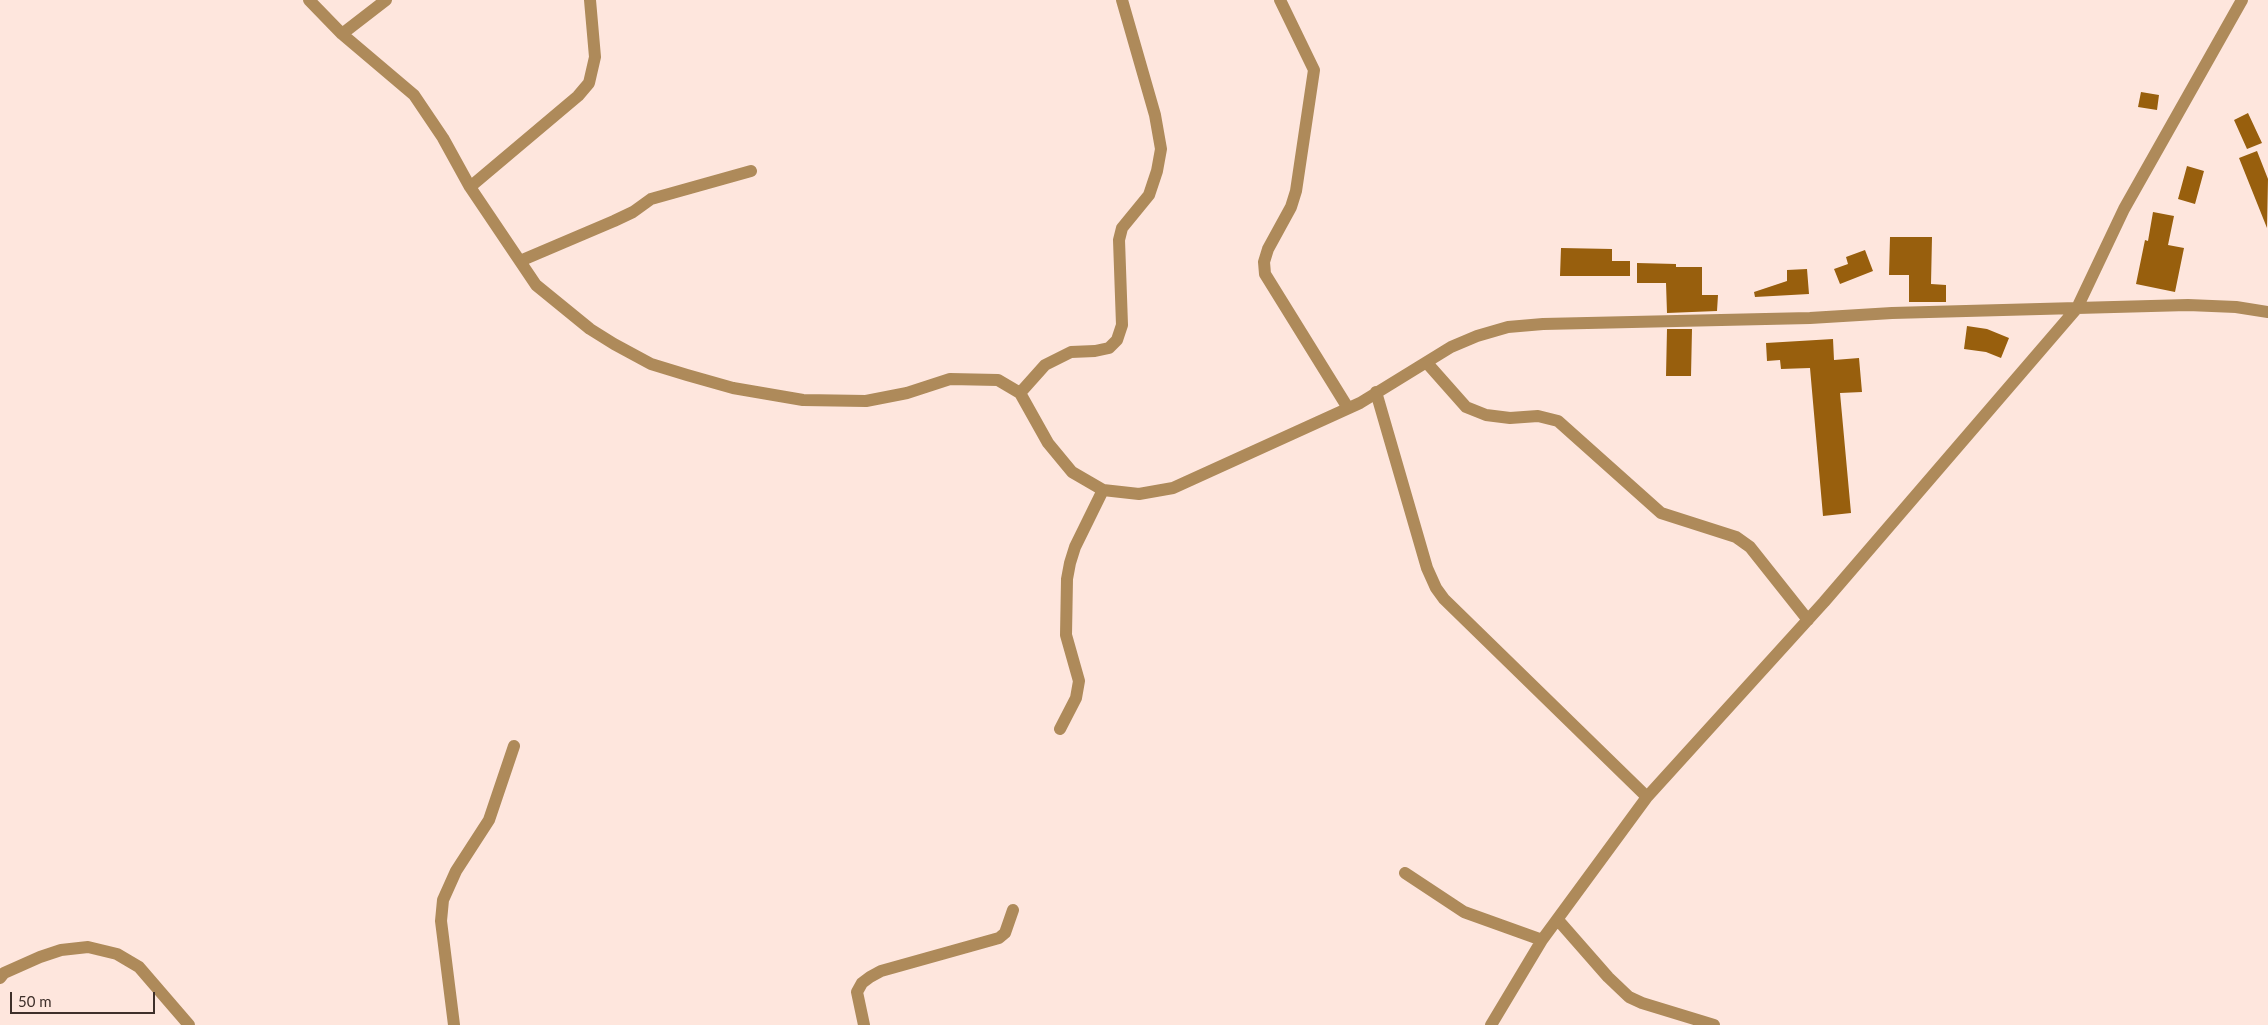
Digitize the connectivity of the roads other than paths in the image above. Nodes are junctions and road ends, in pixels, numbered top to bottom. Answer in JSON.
{"nodes":[{"id":1,"x":309,"y":0,"type":"edge"},
{"id":2,"x":386,"y":0,"type":"edge"},
{"id":3,"x":590,"y":0,"type":"edge"},
{"id":4,"x":1122,"y":0,"type":"edge"},
{"id":5,"x":1280,"y":0,"type":"edge"},
{"id":6,"x":2242,"y":0,"type":"edge"},
{"id":7,"x":342,"y":34,"type":"junction"},
{"id":8,"x":751,"y":171,"type":"dead end"},
{"id":9,"x":470,"y":187,"type":"junction"},
{"id":10,"x":520,"y":261,"type":"junction"},
{"id":11,"x":2077,"y":308,"type":"junction"},
{"id":12,"x":2268,"y":312,"type":"edge"},
{"id":13,"x":1427,"y":363,"type":"junction"},
{"id":14,"x":1376,"y":392,"type":"junction"},
{"id":15,"x":1020,"y":393,"type":"junction"},
{"id":16,"x":1348,"y":408,"type":"junction"},
{"id":17,"x":1103,"y":490,"type":"junction"},
{"id":18,"x":1808,"y":620,"type":"junction"},
{"id":19,"x":1060,"y":728,"type":"dead end"},
{"id":20,"x":514,"y":746,"type":"dead end"},
{"id":21,"x":1647,"y":797,"type":"junction"},
{"id":22,"x":1405,"y":873,"type":"dead end"},
{"id":23,"x":1013,"y":910,"type":"dead end"},
{"id":24,"x":1558,"y":920,"type":"junction"},
{"id":25,"x":1542,"y":940,"type":"junction"},
{"id":26,"x":0,"y":978,"type":"edge"},
{"id":27,"x":189,"y":1025,"type":"edge"},
{"id":28,"x":454,"y":1025,"type":"edge"},
{"id":29,"x":864,"y":1025,"type":"edge"},
{"id":30,"x":1491,"y":1025,"type":"edge"},
{"id":31,"x":1714,"y":1025,"type":"edge"}],
"edges":[{"from":1,"to":7,"type":"street"},
{"from":2,"to":7,"type":"street"},
{"from":3,"to":9,"type":"street"},
{"from":4,"to":15,"type":"street"},
{"from":5,"to":16,"type":"street"},
{"from":6,"to":11,"type":"street"},
{"from":7,"to":9,"type":"street"},
{"from":8,"to":10,"type":"street"},
{"from":9,"to":10,"type":"street"},
{"from":10,"to":15,"type":"street"},
{"from":11,"to":12,"type":"street"},
{"from":11,"to":13,"type":"street"},
{"from":11,"to":18,"type":"street"},
{"from":13,"to":14,"type":"street"},
{"from":13,"to":18,"type":"street"},
{"from":14,"to":16,"type":"street"},
{"from":14,"to":21,"type":"street"},
{"from":15,"to":17,"type":"street"},
{"from":16,"to":17,"type":"street"},
{"from":17,"to":19,"type":"street"},
{"from":18,"to":21,"type":"street"},
{"from":20,"to":28,"type":"street"},
{"from":21,"to":24,"type":"street"},
{"from":22,"to":25,"type":"street"},
{"from":23,"to":29,"type":"street"},
{"from":24,"to":25,"type":"street"},
{"from":24,"to":31,"type":"street"},
{"from":25,"to":30,"type":"street"},
{"from":26,"to":27,"type":"street"}]}
